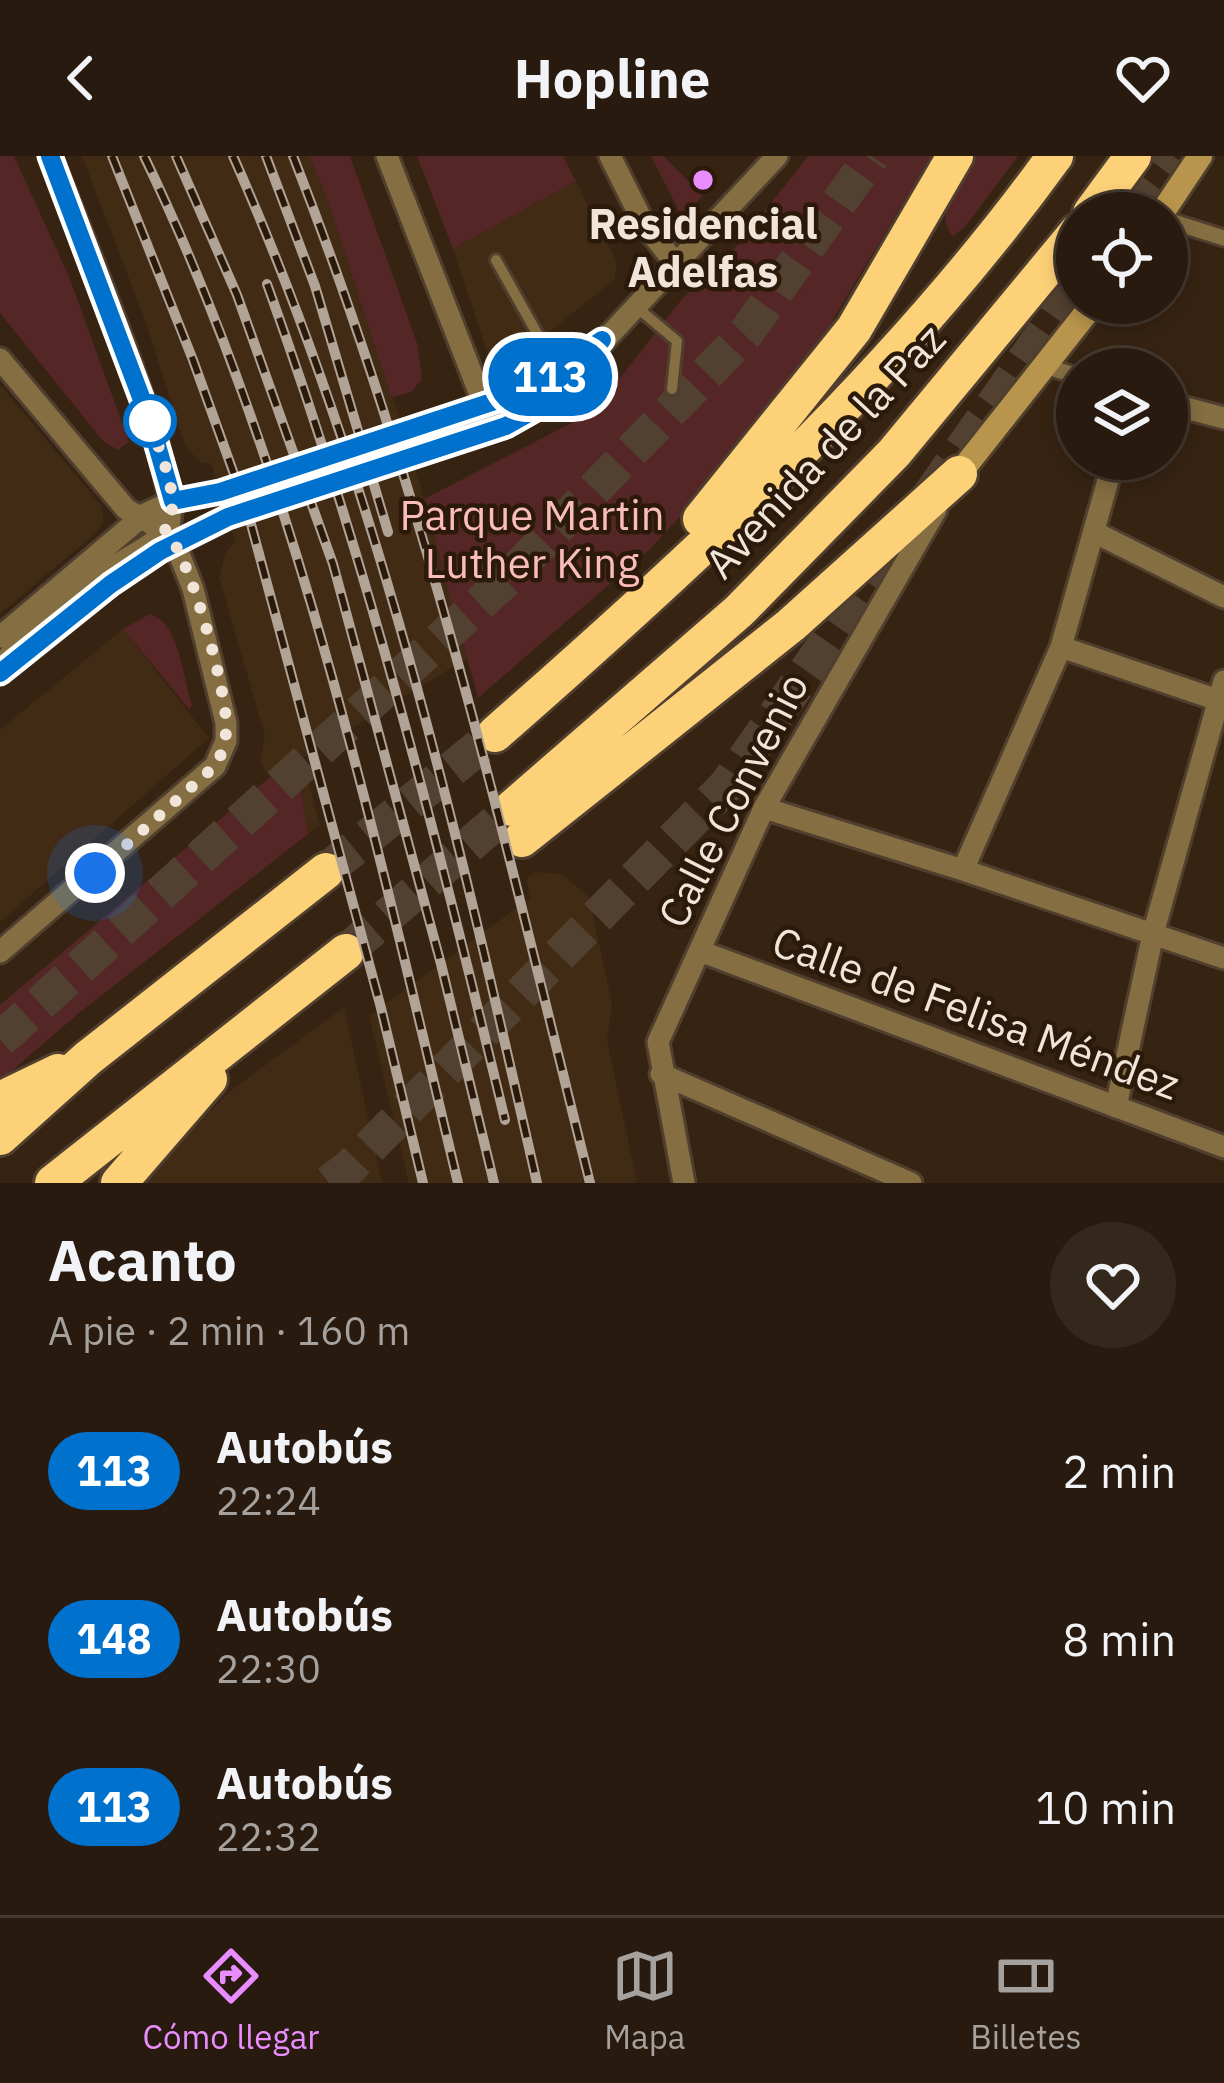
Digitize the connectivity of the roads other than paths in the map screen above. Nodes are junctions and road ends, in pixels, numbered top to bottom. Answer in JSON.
{"nodes":[{"id":1,"x":50,"y":156,"type":"edge"},
{"id":2,"x":387,"y":156,"type":"edge"},
{"id":3,"x":610,"y":156,"type":"edge"},
{"id":4,"x":777,"y":156,"type":"edge"},
{"id":5,"x":955,"y":156,"type":"edge"},
{"id":6,"x":1055,"y":156,"type":"edge"},
{"id":7,"x":1133,"y":156,"type":"edge"},
{"id":8,"x":1200,"y":156,"type":"edge"},
{"id":9,"x":1106,"y":192,"type":"edge"},
{"id":10,"x":1179,"y":192,"type":"edge"},
{"id":11,"x":1188,"y":225,"type":"edge"},
{"id":12,"x":1224,"y":238,"type":"edge"},
{"id":13,"x":496,"y":260,"type":"dead end"},
{"id":14,"x":1056,"y":261,"type":"edge"},
{"id":15,"x":676,"y":264,"type":"junction"},
{"id":16,"x":634,"y":306,"type":"junction"},
{"id":17,"x":1078,"y":324,"type":"edge"},
{"id":18,"x":602,"y":340,"type":"junction"},
{"id":19,"x":0,"y":359,"type":"edge"},
{"id":20,"x":1045,"y":366,"type":"junction"},
{"id":21,"x":1056,"y":369,"type":"edge"},
{"id":22,"x":558,"y":371,"type":"junction"},
{"id":23,"x":672,"y":389,"type":"dead end"},
{"id":24,"x":484,"y":405,"type":"junction"},
{"id":25,"x":1188,"y":409,"type":"edge"},
{"id":26,"x":1224,"y":418,"type":"edge"},
{"id":27,"x":404,"y":432,"type":"tunnel mouth"},
{"id":28,"x":412,"y":455,"type":"tunnel mouth"},
{"id":29,"x":959,"y":474,"type":"junction"},
{"id":30,"x":1109,"y":480,"type":"edge"},
{"id":31,"x":220,"y":492,"type":"tunnel mouth"},
{"id":32,"x":173,"y":501,"type":"junction"},
{"id":33,"x":228,"y":517,"type":"tunnel mouth"},
{"id":34,"x":138,"y":519,"type":"junction"},
{"id":35,"x":1096,"y":533,"type":"junction"},
{"id":36,"x":171,"y":537,"type":"junction"},
{"id":37,"x":137,"y":551,"type":"junction"},
{"id":38,"x":1224,"y":598,"type":"edge"},
{"id":39,"x":616,"y":625,"type":"junction"},
{"id":40,"x":0,"y":637,"type":"edge"},
{"id":41,"x":1061,"y":647,"type":"junction"},
{"id":42,"x":0,"y":670,"type":"edge"},
{"id":43,"x":1222,"y":694,"type":"edge"},
{"id":44,"x":495,"y":734,"type":"tunnel mouth"},
{"id":45,"x":764,"y":808,"type":"junction"},
{"id":46,"x":963,"y":870,"type":"junction"},
{"id":47,"x":326,"y":871,"type":"tunnel mouth"},
{"id":48,"x":1153,"y":934,"type":"junction"},
{"id":49,"x":700,"y":951,"type":"junction"},
{"id":50,"x":0,"y":952,"type":"edge"},
{"id":51,"x":346,"y":952,"type":"tunnel mouth"},
{"id":52,"x":1224,"y":958,"type":"edge"},
{"id":53,"x":266,"y":1012,"type":"junction"},
{"id":54,"x":88,"y":1058,"type":"junction"},
{"id":55,"x":661,"y":1074,"type":"junction"},
{"id":56,"x":0,"y":1100,"type":"edge"},
{"id":57,"x":1116,"y":1107,"type":"junction"},
{"id":58,"x":0,"y":1137,"type":"edge"},
{"id":59,"x":1224,"y":1147,"type":"edge"},
{"id":60,"x":53,"y":1183,"type":"edge"},
{"id":61,"x":119,"y":1183,"type":"edge"},
{"id":62,"x":684,"y":1183,"type":"edge"},
{"id":63,"x":910,"y":1183,"type":"edge"}],
"edges":[{"from":1,"to":32,"type":"street"},
{"from":2,"to":24,"type":"street"},
{"from":3,"to":15,"type":"street"},
{"from":4,"to":15,"type":"street"},
{"from":5,"to":39,"type":"highway"},
{"from":6,"to":39,"type":"highway","name":"Avenida de la Paz"},
{"from":7,"to":9,"type":"highway"},
{"from":8,"to":10,"type":"main road"},
{"from":11,"to":12,"type":"street"},
{"from":13,"to":22,"type":"lane"},
{"from":14,"to":29,"type":"highway","name":"Avenida de la Paz"},
{"from":15,"to":16,"type":"street"},
{"from":16,"to":18,"type":"street"},
{"from":16,"to":23,"type":"lane"},
{"from":17,"to":20,"type":"main road"},
{"from":18,"to":22,"type":"street"},
{"from":18,"to":28,"type":"street"},
{"from":19,"to":34,"type":"street"},
{"from":20,"to":21,"type":"street"},
{"from":20,"to":29,"type":"main road"},
{"from":22,"to":24,"type":"street"},
{"from":24,"to":27,"type":"street"},
{"from":25,"to":26,"type":"street"},
{"from":29,"to":45,"type":"street","name":"Calle Convenio"},
{"from":30,"to":35,"type":"street"},
{"from":31,"to":32,"type":"street"},
{"from":32,"to":34,"type":"street"},
{"from":32,"to":36,"type":"street"},
{"from":33,"to":36,"type":"street"},
{"from":34,"to":36,"type":"street"},
{"from":34,"to":37,"type":"street"},
{"from":34,"to":40,"type":"street"},
{"from":35,"to":38,"type":"street"},
{"from":35,"to":41,"type":"street"},
{"from":36,"to":37,"type":"street"},
{"from":36,"to":42,"type":"street"},
{"from":36,"to":50,"type":"street"},
{"from":37,"to":42,"type":"street"},
{"from":39,"to":44,"type":"highway","name":"Avenida de la Paz"},
{"from":41,"to":43,"type":"street"},
{"from":41,"to":46,"type":"street"},
{"from":43,"to":48,"type":"street"},
{"from":45,"to":46,"type":"street"},
{"from":45,"to":49,"type":"street","name":"Calle Convenio"},
{"from":46,"to":48,"type":"street"},
{"from":47,"to":54,"type":"highway"},
{"from":48,"to":52,"type":"street"},
{"from":48,"to":57,"type":"street"},
{"from":49,"to":55,"type":"street","name":"Calle Convenio"},
{"from":49,"to":57,"type":"street","name":"Calle de Felisa Méndez"},
{"from":51,"to":53,"type":"highway"},
{"from":53,"to":60,"type":"highway"},
{"from":53,"to":61,"type":"highway"},
{"from":54,"to":56,"type":"highway"},
{"from":54,"to":58,"type":"highway"},
{"from":55,"to":62,"type":"street","name":"Calle Convenio"},
{"from":55,"to":63,"type":"street"},
{"from":57,"to":59,"type":"street","name":"Calle de Felisa Méndez"}]}
